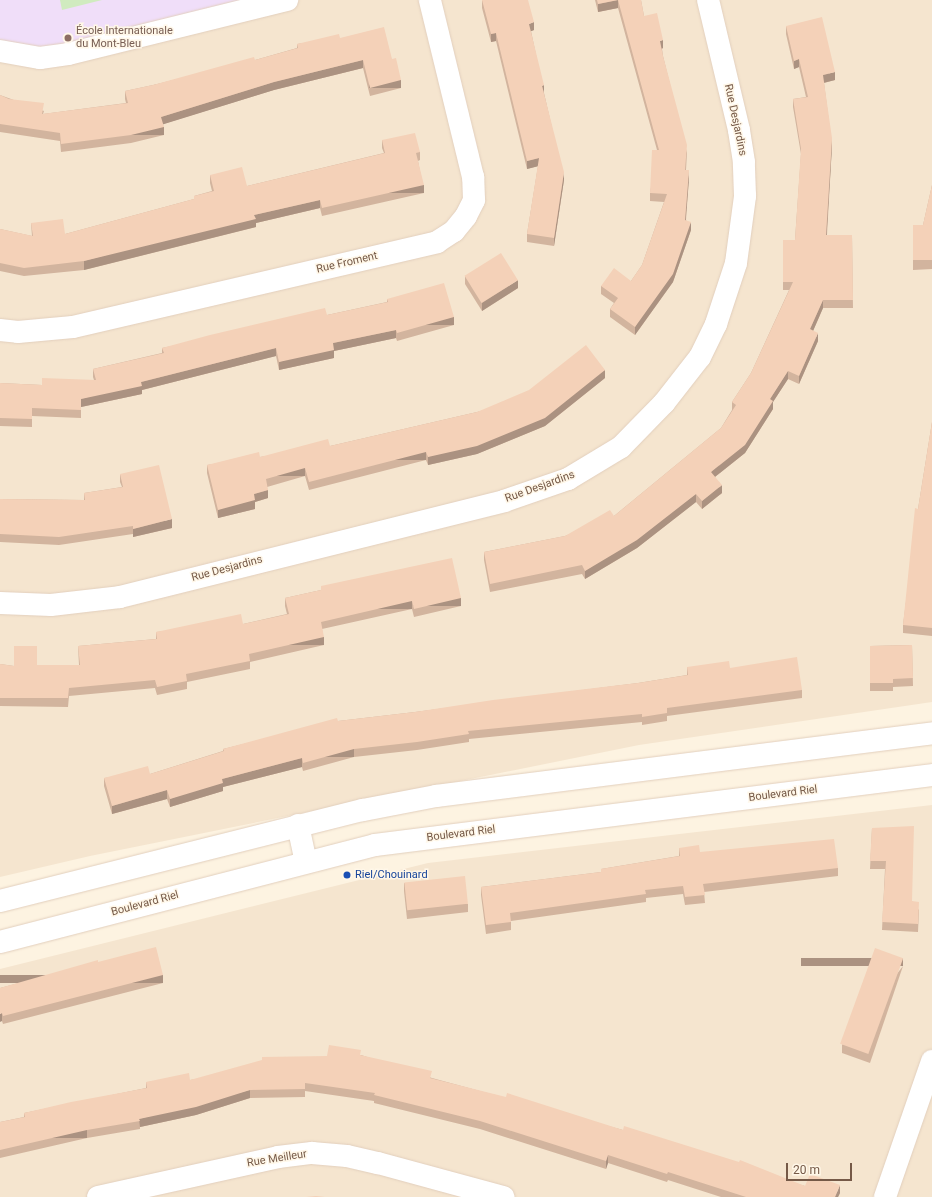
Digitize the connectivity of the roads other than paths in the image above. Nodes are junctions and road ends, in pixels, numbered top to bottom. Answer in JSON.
{"nodes":[{"id":1,"x":287,"y":0,"type":"edge"},
{"id":2,"x":430,"y":0,"type":"edge"},
{"id":3,"x":708,"y":0,"type":"edge"},
{"id":4,"x":0,"y":51,"type":"edge"},
{"id":5,"x":0,"y":330,"type":"edge"},
{"id":6,"x":0,"y":603,"type":"edge"},
{"id":7,"x":932,"y":733,"type":"edge"},
{"id":8,"x":932,"y":775,"type":"edge"},
{"id":9,"x":298,"y":825,"type":"junction"},
{"id":10,"x":306,"y":862,"type":"junction"},
{"id":11,"x":0,"y":901,"type":"edge"},
{"id":12,"x":0,"y":942,"type":"edge"},
{"id":13,"x":932,"y":1061,"type":"edge"},
{"id":14,"x":98,"y":1197,"type":"edge"},
{"id":15,"x":503,"y":1197,"type":"edge"},
{"id":16,"x":885,"y":1197,"type":"edge"}],
"edges":[{"from":1,"to":4,"type":"street"},
{"from":2,"to":5,"type":"street","name":"Rue Froment"},
{"from":3,"to":6,"type":"street","name":"Rue Desjardins"},
{"from":7,"to":9,"type":"street"},
{"from":8,"to":10,"type":"street","name":"Boulevard Riel"},
{"from":9,"to":10,"type":"street"},
{"from":9,"to":11,"type":"street"},
{"from":10,"to":12,"type":"street","name":"Boulevard Riel"},
{"from":13,"to":16,"type":"street"},
{"from":14,"to":15,"type":"street","name":"Rue Meilleur"}]}
